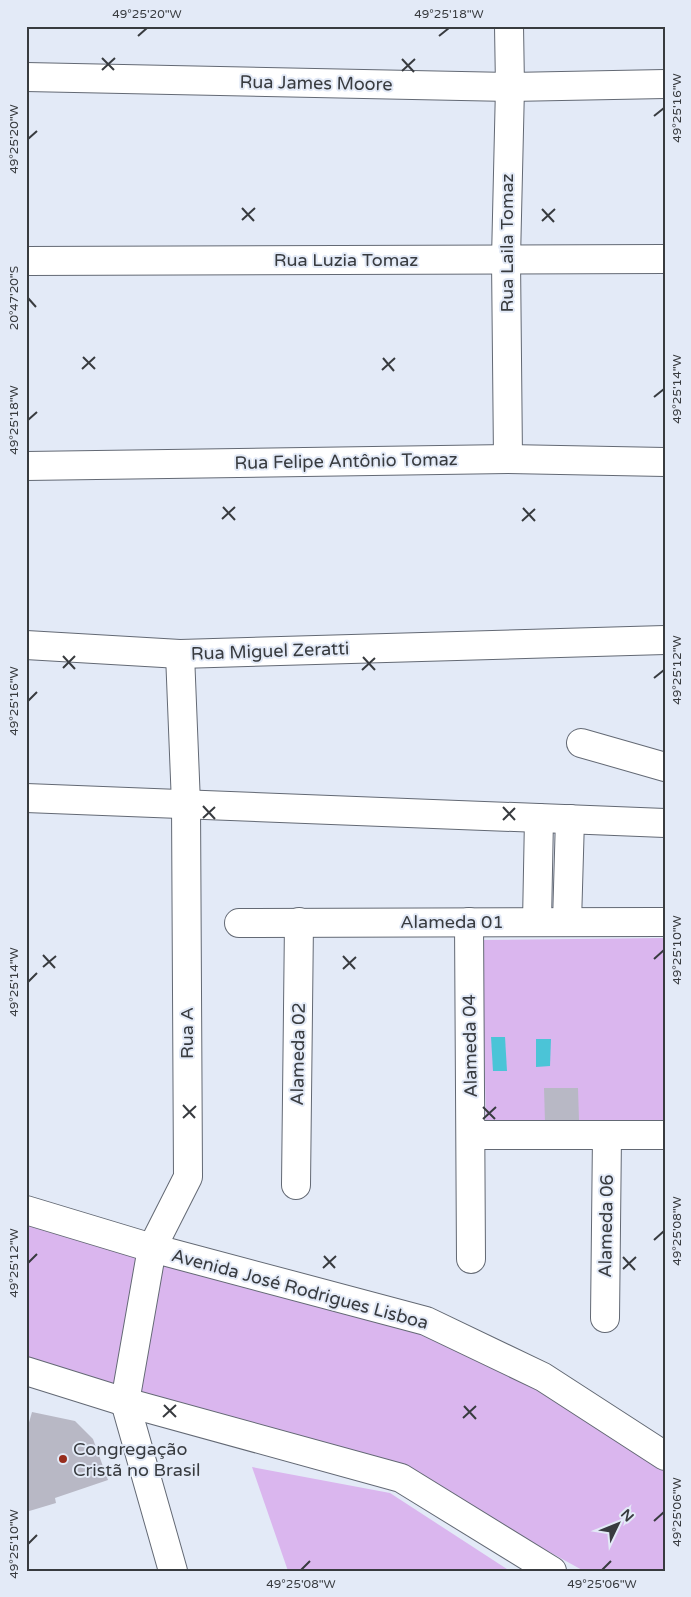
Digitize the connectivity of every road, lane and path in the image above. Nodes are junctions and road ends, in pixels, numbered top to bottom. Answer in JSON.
{"nodes":[{"id":1,"x":509,"y":26,"type":"edge"},
{"id":2,"x":26,"y":77,"type":"edge"},
{"id":3,"x":665,"y":84,"type":"edge"},
{"id":4,"x":510,"y":87,"type":"junction"},
{"id":5,"x":665,"y":258,"type":"edge"},
{"id":6,"x":506,"y":259,"type":"junction"},
{"id":7,"x":26,"y":261,"type":"edge"},
{"id":8,"x":508,"y":459,"type":"junction"},
{"id":9,"x":665,"y":462,"type":"edge"},
{"id":10,"x":26,"y":466,"type":"edge"},
{"id":11,"x":665,"y":640,"type":"edge"},
{"id":12,"x":26,"y":645,"type":"edge"},
{"id":13,"x":180,"y":654,"type":"junction"},
{"id":14,"x":581,"y":743,"type":"dead end"},
{"id":15,"x":665,"y":767,"type":"edge"},
{"id":16,"x":26,"y":798,"type":"edge"},
{"id":17,"x":186,"y":804,"type":"junction"},
{"id":18,"x":539,"y":818,"type":"junction"},
{"id":19,"x":570,"y":819,"type":"junction"},
{"id":20,"x":665,"y":823,"type":"edge"},
{"id":21,"x":239,"y":922,"type":"dead end"},
{"id":22,"x":299,"y":922,"type":"junction"},
{"id":23,"x":468,"y":922,"type":"junction"},
{"id":24,"x":537,"y":922,"type":"junction"},
{"id":25,"x":566,"y":922,"type":"junction"},
{"id":26,"x":665,"y":922,"type":"edge"},
{"id":27,"x":471,"y":1135,"type":"junction"},
{"id":28,"x":607,"y":1135,"type":"junction"},
{"id":29,"x":665,"y":1135,"type":"edge"},
{"id":30,"x":296,"y":1185,"type":"dead end"},
{"id":31,"x":26,"y":1210,"type":"edge"},
{"id":32,"x":152,"y":1248,"type":"junction"},
{"id":33,"x":471,"y":1259,"type":"dead end"},
{"id":34,"x":605,"y":1318,"type":"dead end"},
{"id":35,"x":26,"y":1371,"type":"edge"},
{"id":36,"x":125,"y":1402,"type":"junction"},
{"id":37,"x":665,"y":1456,"type":"edge"},
{"id":38,"x":173,"y":1571,"type":"edge"},
{"id":39,"x":552,"y":1571,"type":"edge"}],
"edges":[{"from":1,"to":4,"type":"street","name":"Rua Laila Tomaz"},
{"from":2,"to":4,"type":"street","name":"Rua James Moore"},
{"from":3,"to":4,"type":"street","name":"Rua James Moore"},
{"from":4,"to":6,"type":"street","name":"Rua Laila Tomaz"},
{"from":5,"to":6,"type":"street","name":"Rua Luzia Tomaz"},
{"from":6,"to":7,"type":"street","name":"Rua Luzia Tomaz"},
{"from":6,"to":8,"type":"street","name":"Rua Laila Tomaz"},
{"from":8,"to":9,"type":"street","name":"Rua Felipe Antônio Tomaz"},
{"from":8,"to":10,"type":"street","name":"Rua Felipe Antônio Tomaz"},
{"from":11,"to":13,"type":"street","name":"Rua Miguel Zeratti"},
{"from":12,"to":13,"type":"street","name":"Rua Miguel Zeratti"},
{"from":13,"to":17,"type":"street","name":"Rua A"},
{"from":14,"to":15,"type":"street"},
{"from":16,"to":17,"type":"street"},
{"from":17,"to":18,"type":"street"},
{"from":17,"to":32,"type":"street","name":"Rua A"},
{"from":18,"to":19,"type":"street"},
{"from":18,"to":24,"type":"street"},
{"from":19,"to":20,"type":"street"},
{"from":19,"to":25,"type":"street"},
{"from":21,"to":22,"type":"street","name":"Alameda 01"},
{"from":22,"to":23,"type":"street","name":"Alameda 01"},
{"from":22,"to":30,"type":"street","name":"Alameda 02"},
{"from":23,"to":24,"type":"street","name":"Alameda 01"},
{"from":23,"to":27,"type":"street","name":"Alameda 04"},
{"from":24,"to":25,"type":"street","name":"Alameda 01"},
{"from":25,"to":26,"type":"street","name":"Alameda 01"},
{"from":27,"to":28,"type":"street"},
{"from":27,"to":33,"type":"street","name":"Alameda 04"},
{"from":28,"to":29,"type":"street"},
{"from":28,"to":34,"type":"street","name":"Alameda 06"},
{"from":31,"to":32,"type":"street","name":"Avenida José Rodrigues Lisboa"},
{"from":32,"to":36,"type":"street","name":"Rua A"},
{"from":32,"to":37,"type":"street","name":"Avenida José Rodrigues Lisboa"},
{"from":35,"to":36,"type":"street"},
{"from":36,"to":38,"type":"street"},
{"from":36,"to":39,"type":"street"}]}
